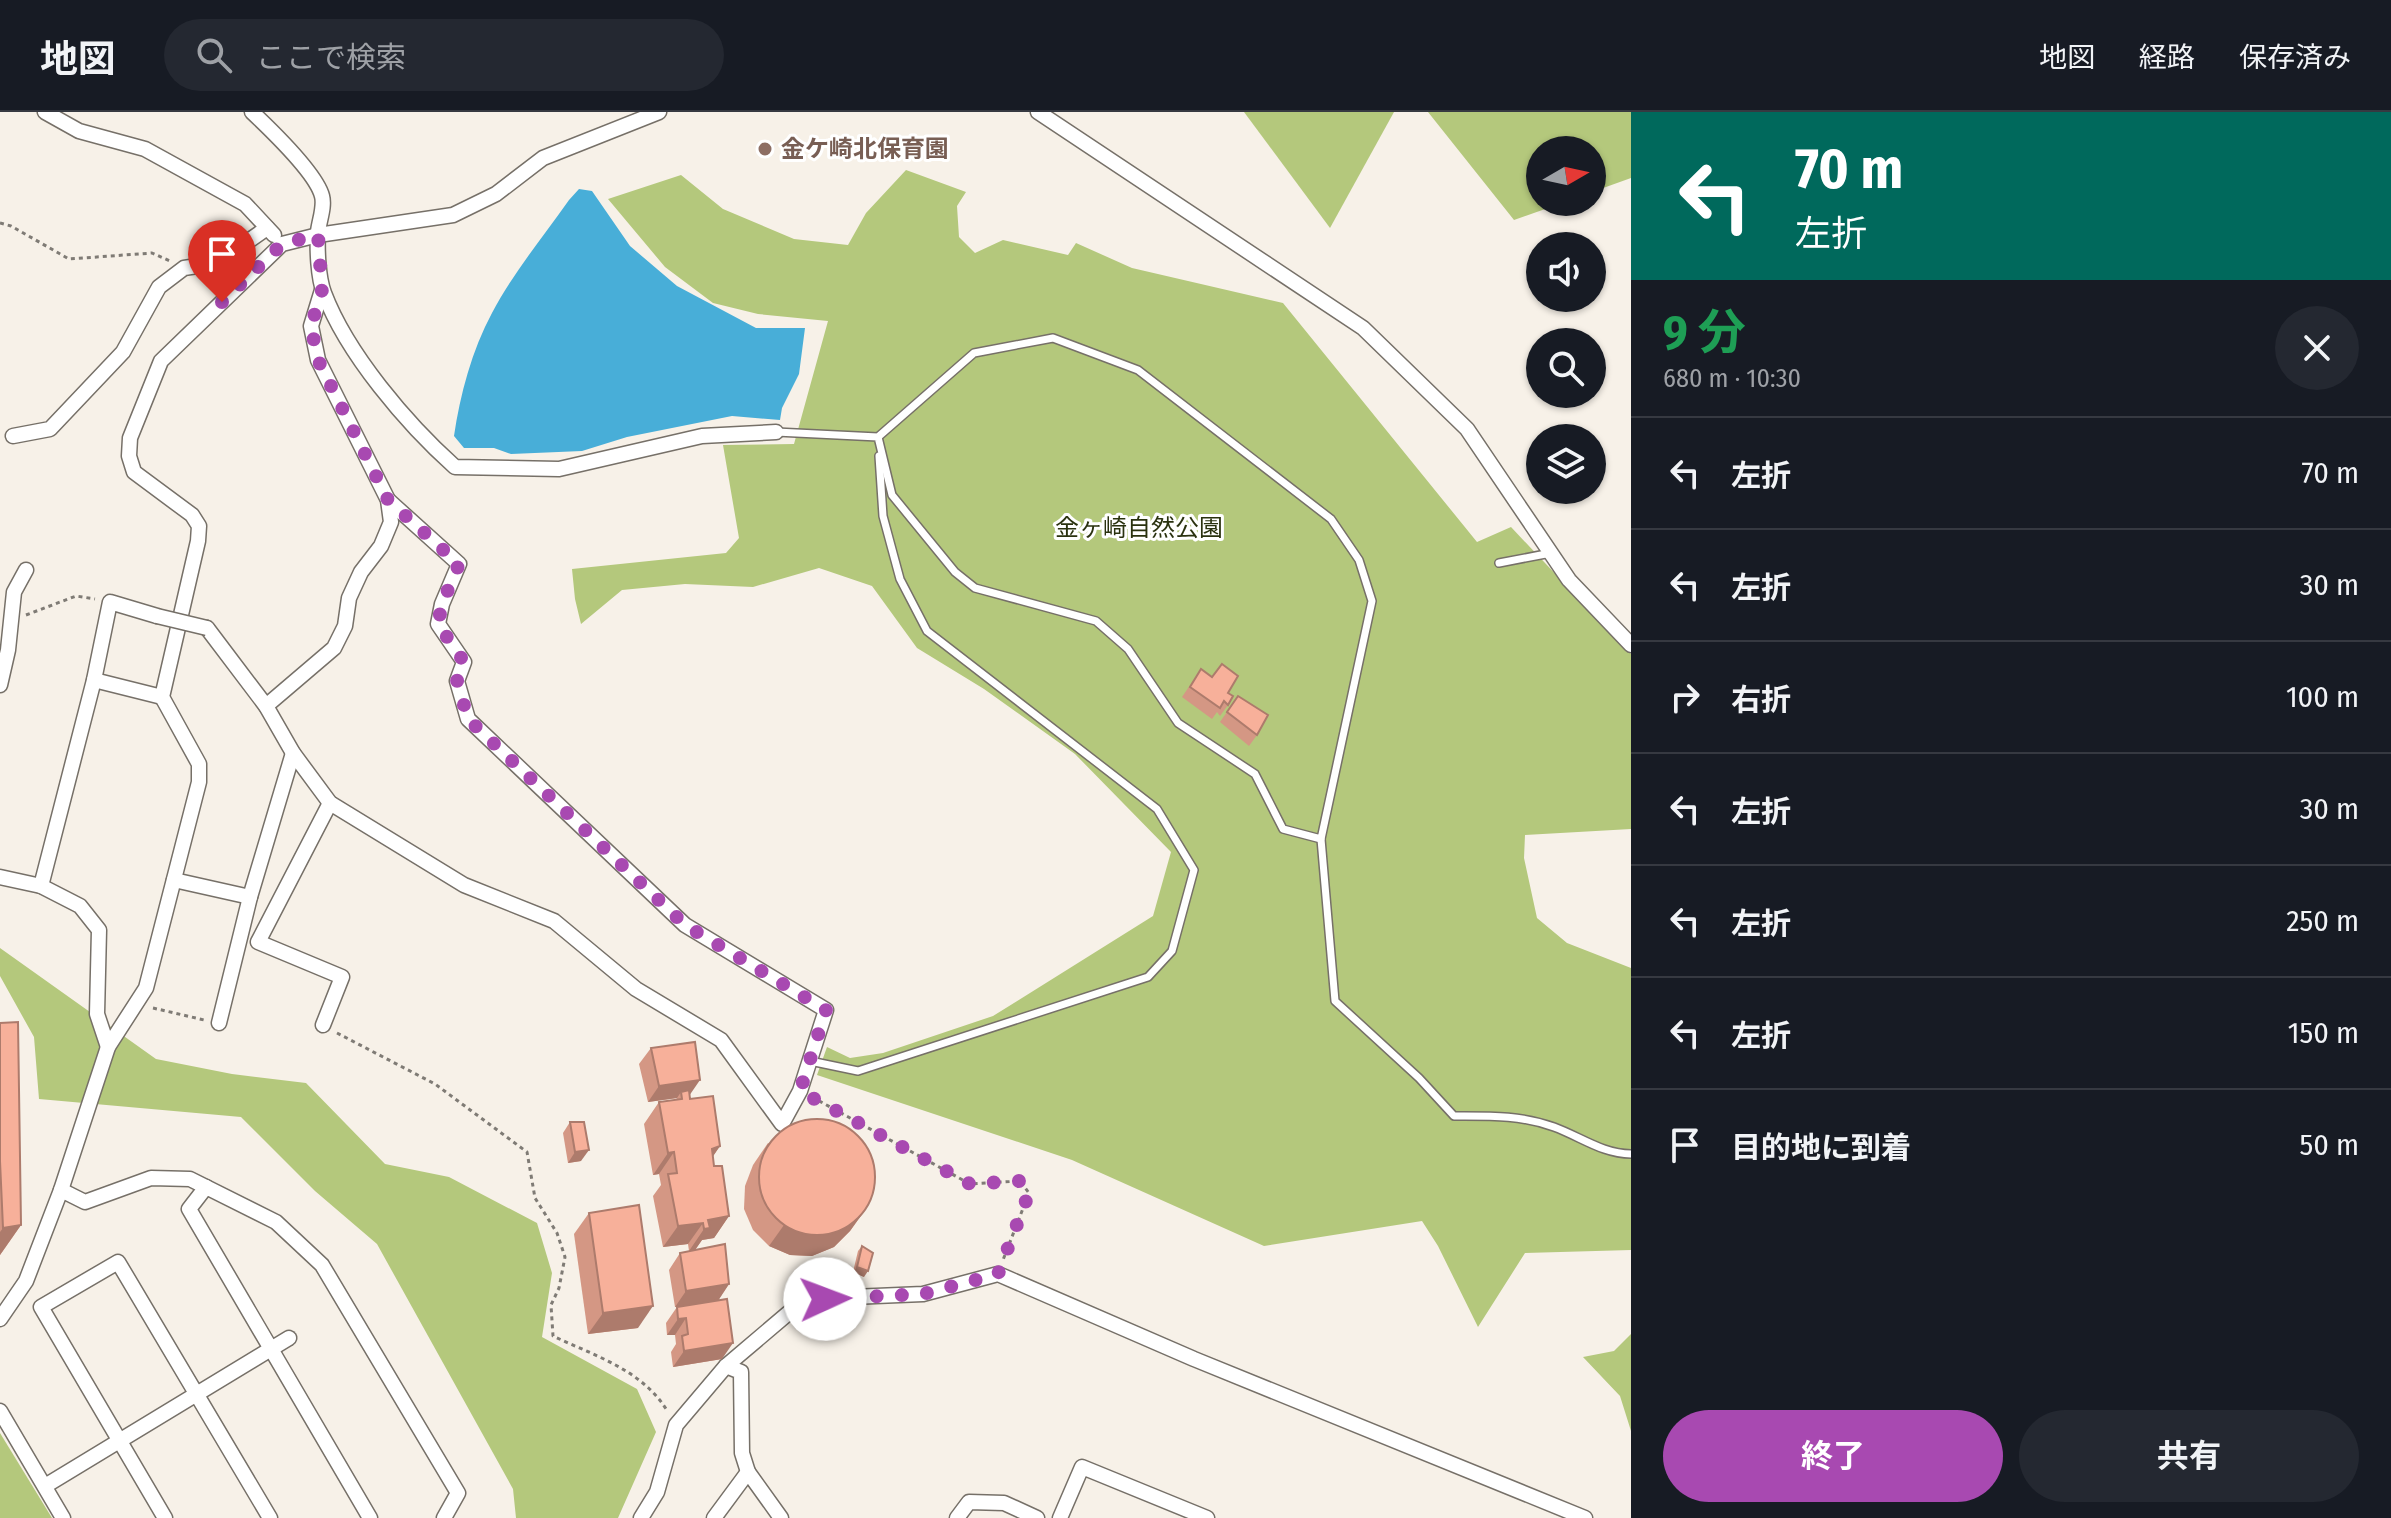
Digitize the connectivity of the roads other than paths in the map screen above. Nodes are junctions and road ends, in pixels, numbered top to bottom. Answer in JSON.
{"nodes":[{"id":1,"x":45,"y":112,"type":"edge"},
{"id":2,"x":252,"y":112,"type":"edge"},
{"id":3,"x":659,"y":112,"type":"edge"},
{"id":4,"x":1038,"y":112,"type":"edge"},
{"id":5,"x":267,"y":228,"type":"junction"},
{"id":6,"x":318,"y":235,"type":"junction"},
{"id":7,"x":282,"y":244,"type":"junction"},
{"id":8,"x":322,"y":290,"type":"junction"},
{"id":9,"x":776,"y":432,"type":"joint"},
{"id":10,"x":13,"y":436,"type":"dead end"},
{"id":11,"x":878,"y":437,"type":"junction"},
{"id":12,"x":388,"y":500,"type":"junction"},
{"id":13,"x":1551,"y":553,"type":"junction"},
{"id":14,"x":1499,"y":563,"type":"dead end"},
{"id":15,"x":26,"y":570,"type":"dead end"},
{"id":16,"x":1631,"y":645,"type":"edge"},
{"id":17,"x":94,"y":680,"type":"junction"},
{"id":18,"x":0,"y":685,"type":"edge"},
{"id":19,"x":162,"y":697,"type":"junction"},
{"id":20,"x":266,"y":706,"type":"junction"},
{"id":21,"x":293,"y":753,"type":"junction"},
{"id":22,"x":330,"y":803,"type":"junction"},
{"id":23,"x":1321,"y":839,"type":"junction"},
{"id":24,"x":0,"y":877,"type":"edge"},
{"id":25,"x":174,"y":880,"type":"junction"},
{"id":26,"x":41,"y":886,"type":"junction"},
{"id":27,"x":250,"y":897,"type":"junction"},
{"id":28,"x":219,"y":1023,"type":"road end"},
{"id":29,"x":323,"y":1025,"type":"road end"},
{"id":30,"x":108,"y":1047,"type":"junction"},
{"id":31,"x":810,"y":1061,"type":"junction"},
{"id":32,"x":1631,"y":1154,"type":"edge"},
{"id":33,"x":206,"y":1187,"type":"junction"},
{"id":34,"x":61,"y":1190,"type":"junction"},
{"id":35,"x":0,"y":1319,"type":"edge"},
{"id":36,"x":289,"y":1338,"type":"dead end"},
{"id":37,"x":271,"y":1351,"type":"junction"},
{"id":38,"x":726,"y":1366,"type":"junction"},
{"id":39,"x":198,"y":1394,"type":"junction"},
{"id":40,"x":0,"y":1411,"type":"edge"},
{"id":41,"x":120,"y":1442,"type":"junction"},
{"id":42,"x":748,"y":1472,"type":"junction"},
{"id":43,"x":45,"y":1486,"type":"junction"},
{"id":44,"x":63,"y":1518,"type":"edge"},
{"id":45,"x":165,"y":1518,"type":"edge"},
{"id":46,"x":270,"y":1518,"type":"edge"},
{"id":47,"x":370,"y":1518,"type":"edge"},
{"id":48,"x":444,"y":1518,"type":"edge"},
{"id":49,"x":641,"y":1518,"type":"edge"},
{"id":50,"x":714,"y":1518,"type":"edge"},
{"id":51,"x":781,"y":1518,"type":"edge"},
{"id":52,"x":957,"y":1518,"type":"edge"},
{"id":53,"x":1037,"y":1518,"type":"edge"},
{"id":54,"x":1060,"y":1518,"type":"edge"},
{"id":55,"x":1207,"y":1518,"type":"edge"},
{"id":56,"x":1585,"y":1518,"type":"edge"}],
"edges":[{"from":1,"to":5,"type":"street"},
{"from":2,"to":6,"type":"street"},
{"from":3,"to":6,"type":"street"},
{"from":4,"to":13,"type":"street"},
{"from":5,"to":7,"type":"street"},
{"from":5,"to":10,"type":"street"},
{"from":6,"to":7,"type":"street"},
{"from":6,"to":8,"type":"street"},
{"from":7,"to":19,"type":"street"},
{"from":8,"to":9,"type":"street"},
{"from":8,"to":12,"type":"street"},
{"from":9,"to":11,"type":"lane"},
{"from":11,"to":23,"type":"lane"},
{"from":11,"to":23,"type":"lane"},
{"from":11,"to":31,"type":"lane"},
{"from":12,"to":20,"type":"street"},
{"from":12,"to":31,"type":"street"},
{"from":13,"to":14,"type":"lane"},
{"from":13,"to":16,"type":"street"},
{"from":15,"to":18,"type":"street"},
{"from":17,"to":19,"type":"street"},
{"from":17,"to":20,"type":"street","bridge":true},
{"from":17,"to":26,"type":"street"},
{"from":19,"to":25,"type":"street"},
{"from":20,"to":21,"type":"street"},
{"from":21,"to":22,"type":"street"},
{"from":21,"to":27,"type":"street"},
{"from":22,"to":29,"type":"street"},
{"from":22,"to":31,"type":"street"},
{"from":23,"to":32,"type":"lane"},
{"from":24,"to":26,"type":"street"},
{"from":25,"to":27,"type":"street"},
{"from":25,"to":30,"type":"street"},
{"from":26,"to":30,"type":"street"},
{"from":27,"to":28,"type":"street"},
{"from":30,"to":34,"type":"street"},
{"from":33,"to":34,"type":"street"},
{"from":33,"to":37,"type":"street"},
{"from":33,"to":48,"type":"street"},
{"from":34,"to":35,"type":"street"},
{"from":36,"to":37,"type":"street"},
{"from":37,"to":39,"type":"street"},
{"from":37,"to":47,"type":"street"},
{"from":38,"to":42,"type":"street"},
{"from":38,"to":49,"type":"street"},
{"from":38,"to":56,"type":"street"},
{"from":39,"to":41,"type":"street"},
{"from":39,"to":41,"type":"street"},
{"from":39,"to":46,"type":"street"},
{"from":40,"to":43,"type":"street"},
{"from":41,"to":43,"type":"street"},
{"from":41,"to":45,"type":"street"},
{"from":42,"to":50,"type":"street"},
{"from":42,"to":51,"type":"street"},
{"from":43,"to":44,"type":"street"},
{"from":52,"to":53,"type":"street"},
{"from":54,"to":55,"type":"street"}]}
